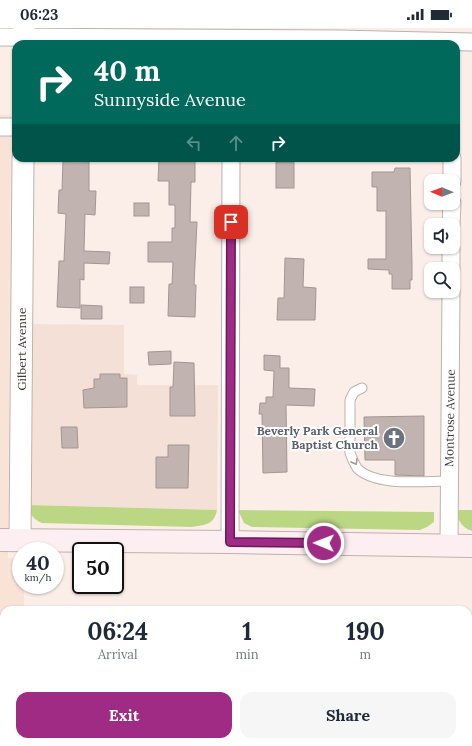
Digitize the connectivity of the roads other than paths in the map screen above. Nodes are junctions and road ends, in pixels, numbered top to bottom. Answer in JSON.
{"nodes":[{"id":1,"x":338,"y":34,"type":"edge"},
{"id":2,"x":24,"y":36,"type":"edge"},
{"id":3,"x":0,"y":37,"type":"edge"},
{"id":4,"x":232,"y":37,"type":"edge"},
{"id":5,"x":453,"y":38,"type":"edge"},
{"id":6,"x":472,"y":42,"type":"edge"},
{"id":7,"x":0,"y":127,"type":"edge"},
{"id":8,"x":12,"y":127,"type":"edge"},
{"id":9,"x":23,"y":162,"type":"edge"},
{"id":10,"x":232,"y":162,"type":"edge"},
{"id":11,"x":452,"y":162,"type":"edge"},
{"id":12,"x":452,"y":174,"type":"edge"},
{"id":13,"x":451,"y":298,"type":"edge"},
{"id":14,"x":362,"y":388,"type":"dead end"},
{"id":15,"x":449,"y":481,"type":"junction"},
{"id":16,"x":10,"y":540,"type":"edge"},
{"id":17,"x":230,"y":542,"type":"junction"},
{"id":18,"x":449,"y":546,"type":"junction"},
{"id":19,"x":472,"y":546,"type":"edge"}],
"edges":[{"from":1,"to":4,"type":"street"},
{"from":1,"to":5,"type":"street"},
{"from":2,"to":3,"type":"street"},
{"from":2,"to":4,"type":"street"},
{"from":5,"to":6,"type":"street"},
{"from":7,"to":8,"type":"street"},
{"from":9,"to":16,"type":"street","name":"Gilbert Avenue"},
{"from":10,"to":17,"type":"street"},
{"from":11,"to":12,"type":"street"},
{"from":13,"to":15,"type":"street","name":"Montrose Avenue"},
{"from":14,"to":15,"type":"lane","one_way":true},
{"from":15,"to":18,"type":"street","name":"Montrose Avenue"},
{"from":16,"to":17,"type":"main road"},
{"from":17,"to":18,"type":"main road"},
{"from":18,"to":19,"type":"main road"}]}
